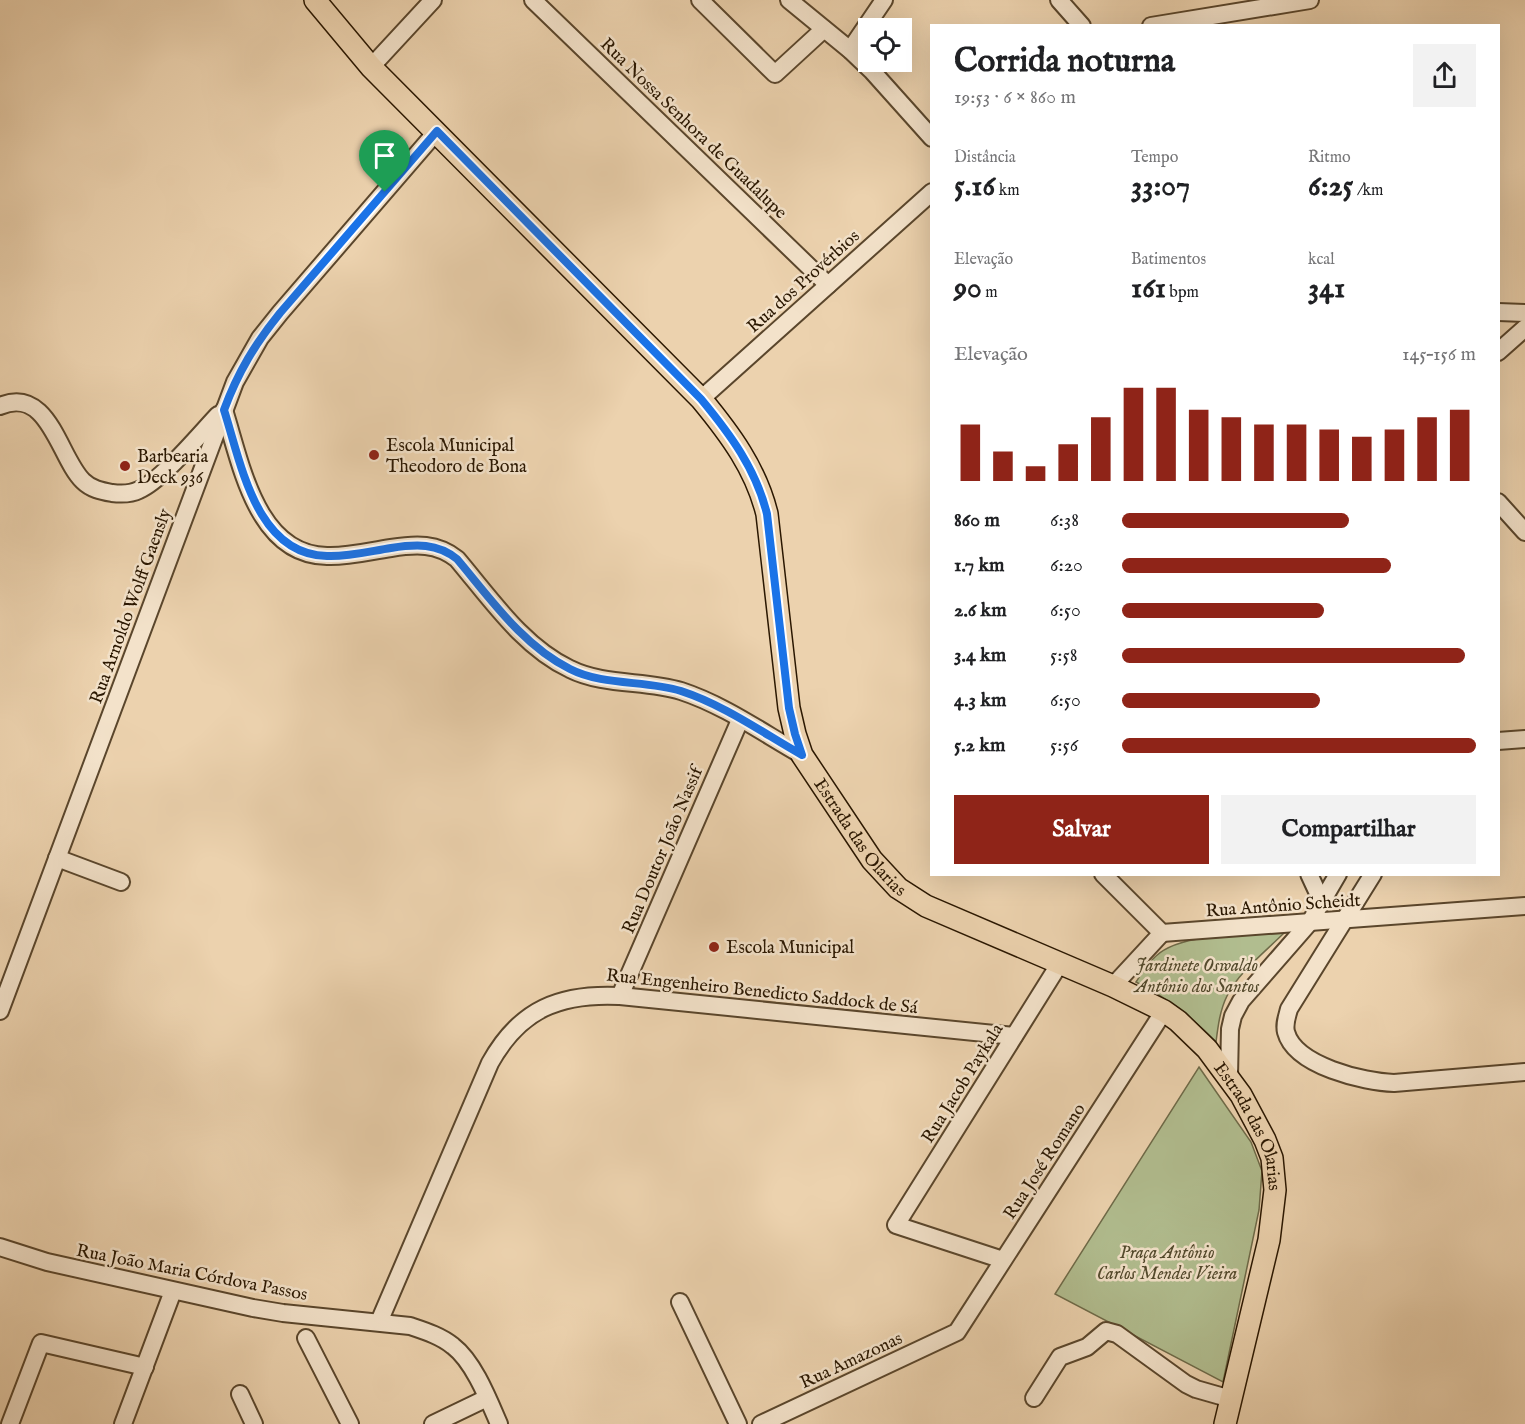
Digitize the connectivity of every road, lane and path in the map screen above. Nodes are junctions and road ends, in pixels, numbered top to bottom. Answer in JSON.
{"nodes":[{"id":1,"x":315,"y":0,"type":"edge"},
{"id":2,"x":433,"y":0,"type":"edge"},
{"id":3,"x":533,"y":0,"type":"edge"},
{"id":4,"x":700,"y":0,"type":"edge"},
{"id":5,"x":789,"y":0,"type":"edge"},
{"id":6,"x":884,"y":0,"type":"edge"},
{"id":7,"x":1059,"y":0,"type":"edge"},
{"id":8,"x":1310,"y":0,"type":"edge"},
{"id":9,"x":1235,"y":19,"type":"edge"},
{"id":10,"x":1080,"y":24,"type":"edge"},
{"id":11,"x":1175,"y":24,"type":"edge"},
{"id":12,"x":824,"y":29,"type":"junction"},
{"id":13,"x":850,"y":50,"type":"junction"},
{"id":14,"x":371,"y":67,"type":"junction"},
{"id":15,"x":437,"y":131,"type":"junction"},
{"id":16,"x":930,"y":136,"type":"edge"},
{"id":17,"x":930,"y":194,"type":"edge"},
{"id":18,"x":828,"y":285,"type":"junction"},
{"id":19,"x":1500,"y":312,"type":"edge"},
{"id":20,"x":1525,"y":313,"type":"edge"},
{"id":21,"x":1525,"y":328,"type":"edge"},
{"id":22,"x":1500,"y":350,"type":"edge"},
{"id":23,"x":701,"y":399,"type":"junction"},
{"id":24,"x":0,"y":406,"type":"edge"},
{"id":25,"x":224,"y":410,"type":"junction"},
{"id":26,"x":1500,"y":504,"type":"edge"},
{"id":27,"x":1525,"y":532,"type":"edge"},
{"id":28,"x":740,"y":720,"type":"junction"},
{"id":29,"x":1525,"y":739,"type":"edge"},
{"id":30,"x":1500,"y":741,"type":"edge"},
{"id":31,"x":802,"y":755,"type":"junction"},
{"id":32,"x":57,"y":858,"type":"junction"},
{"id":33,"x":1105,"y":876,"type":"edge"},
{"id":34,"x":1310,"y":876,"type":"edge"},
{"id":35,"x":1337,"y":876,"type":"edge"},
{"id":36,"x":1371,"y":876,"type":"edge"},
{"id":37,"x":121,"y":882,"type":"dead end"},
{"id":38,"x":1322,"y":902,"type":"junction"},
{"id":39,"x":1525,"y":906,"type":"edge"},
{"id":40,"x":1344,"y":920,"type":"junction"},
{"id":41,"x":1310,"y":922,"type":"junction"},
{"id":42,"x":1162,"y":933,"type":"junction"},
{"id":43,"x":1060,"y":963,"type":"junction"},
{"id":44,"x":1113,"y":986,"type":"junction"},
{"id":45,"x":620,"y":996,"type":"junction"},
{"id":46,"x":0,"y":1011,"type":"edge"},
{"id":47,"x":1164,"y":1011,"type":"junction"},
{"id":48,"x":1014,"y":1036,"type":"junction"},
{"id":49,"x":1525,"y":1072,"type":"edge"},
{"id":50,"x":1229,"y":1076,"type":"junction"},
{"id":51,"x":0,"y":1247,"type":"edge"},
{"id":52,"x":1004,"y":1260,"type":"junction"},
{"id":53,"x":173,"y":1292,"type":"junction"},
{"id":54,"x":680,"y":1302,"type":"dead end"},
{"id":55,"x":379,"y":1322,"type":"junction"},
{"id":56,"x":957,"y":1332,"type":"joint"},
{"id":57,"x":306,"y":1338,"type":"dead end"},
{"id":58,"x":145,"y":1367,"type":"junction"},
{"id":59,"x":240,"y":1394,"type":"dead end"},
{"id":60,"x":487,"y":1398,"type":"junction"},
{"id":61,"x":1034,"y":1398,"type":"dead end"},
{"id":62,"x":1231,"y":1399,"type":"junction"},
{"id":63,"x":10,"y":1424,"type":"edge"},
{"id":64,"x":123,"y":1424,"type":"edge"},
{"id":65,"x":254,"y":1424,"type":"edge"},
{"id":66,"x":350,"y":1424,"type":"edge"},
{"id":67,"x":433,"y":1424,"type":"edge"},
{"id":68,"x":499,"y":1424,"type":"edge"},
{"id":69,"x":738,"y":1424,"type":"edge"},
{"id":70,"x":761,"y":1424,"type":"edge"},
{"id":71,"x":1225,"y":1424,"type":"edge"}],
"edges":[{"from":1,"to":14,"type":"main road"},
{"from":2,"to":14,"type":"street"},
{"from":3,"to":18,"type":"street","name":"Rua Nossa Senhora de Guadalupe"},
{"from":4,"to":12,"type":"street"},
{"from":5,"to":12,"type":"street"},
{"from":6,"to":13,"type":"street"},
{"from":7,"to":10,"type":"street"},
{"from":8,"to":9,"type":"street"},
{"from":9,"to":11,"type":"street"},
{"from":12,"to":13,"type":"street"},
{"from":13,"to":16,"type":"street"},
{"from":14,"to":15,"type":"main road"},
{"from":15,"to":23,"type":"main road"},
{"from":15,"to":25,"type":"street","name":"Rua Arnoldo Wolff Gaensly"},
{"from":17,"to":18,"type":"street","name":"Rua dos Provérbios"},
{"from":18,"to":23,"type":"street","name":"Rua dos Provérbios"},
{"from":19,"to":20,"type":"street"},
{"from":21,"to":22,"type":"street"},
{"from":23,"to":31,"type":"main road"},
{"from":24,"to":25,"type":"street"},
{"from":25,"to":28,"type":"street","name":"Estrada das Olarias"},
{"from":25,"to":32,"type":"street","name":"Rua Arnoldo Wolff Gaensly"},
{"from":26,"to":27,"type":"street"},
{"from":28,"to":31,"type":"street","name":"Estrada das Olarias"},
{"from":28,"to":45,"type":"street","name":"Rua Doutor João Nassif"},
{"from":29,"to":30,"type":"street"},
{"from":31,"to":43,"type":"main road","name":"Estrada das Olarias"},
{"from":32,"to":37,"type":"street"},
{"from":32,"to":46,"type":"street","name":"Rua Arnoldo Wolff Gaensly"},
{"from":33,"to":42,"type":"street"},
{"from":34,"to":38,"type":"street"},
{"from":35,"to":38,"type":"street"},
{"from":36,"to":40,"type":"street"},
{"from":38,"to":41,"type":"street"},
{"from":39,"to":40,"type":"street","name":"Rua Antônio Scheidt"},
{"from":40,"to":41,"type":"street","name":"Rua Antônio Scheidt"},
{"from":40,"to":49,"type":"street"},
{"from":41,"to":42,"type":"street","name":"Rua Antônio Scheidt"},
{"from":41,"to":50,"type":"street"},
{"from":42,"to":44,"type":"street"},
{"from":43,"to":44,"type":"main road","name":"Estrada das Olarias"},
{"from":43,"to":48,"type":"street","name":"Rua Jacob Paykala"},
{"from":44,"to":47,"type":"main road","name":"Estrada das Olarias"},
{"from":45,"to":48,"type":"street","name":"Rua Engenheiro Benedicto Saddock de Sá"},
{"from":45,"to":55,"type":"street","name":"Rua Engenheiro Benedicto Saddock de Sá"},
{"from":47,"to":50,"type":"main road","name":"Estrada das Olarias"},
{"from":47,"to":52,"type":"street","name":"Rua José Romano"},
{"from":48,"to":52,"type":"street","name":"Rua Jacob Paykala"},
{"from":50,"to":62,"type":"main road","name":"Estrada das Olarias"},
{"from":51,"to":53,"type":"street","name":"Rua João Maria Córdova Passos"},
{"from":52,"to":56,"type":"street","name":"Rua José Romano"},
{"from":53,"to":55,"type":"street","name":"Rua João Maria Córdova Passos"},
{"from":53,"to":58,"type":"street"},
{"from":54,"to":69,"type":"street"},
{"from":55,"to":60,"type":"street","name":"Rua João Maria Córdova Passos"},
{"from":56,"to":70,"type":"street","name":"Rua Amazonas"},
{"from":57,"to":66,"type":"street"},
{"from":58,"to":63,"type":"street"},
{"from":58,"to":64,"type":"street"},
{"from":59,"to":65,"type":"street"},
{"from":60,"to":67,"type":"street"},
{"from":60,"to":68,"type":"street","name":"Rua João Maria Córdova Passos"},
{"from":61,"to":62,"type":"street"},
{"from":62,"to":71,"type":"main road","name":"Estrada das Olarias"}]}
